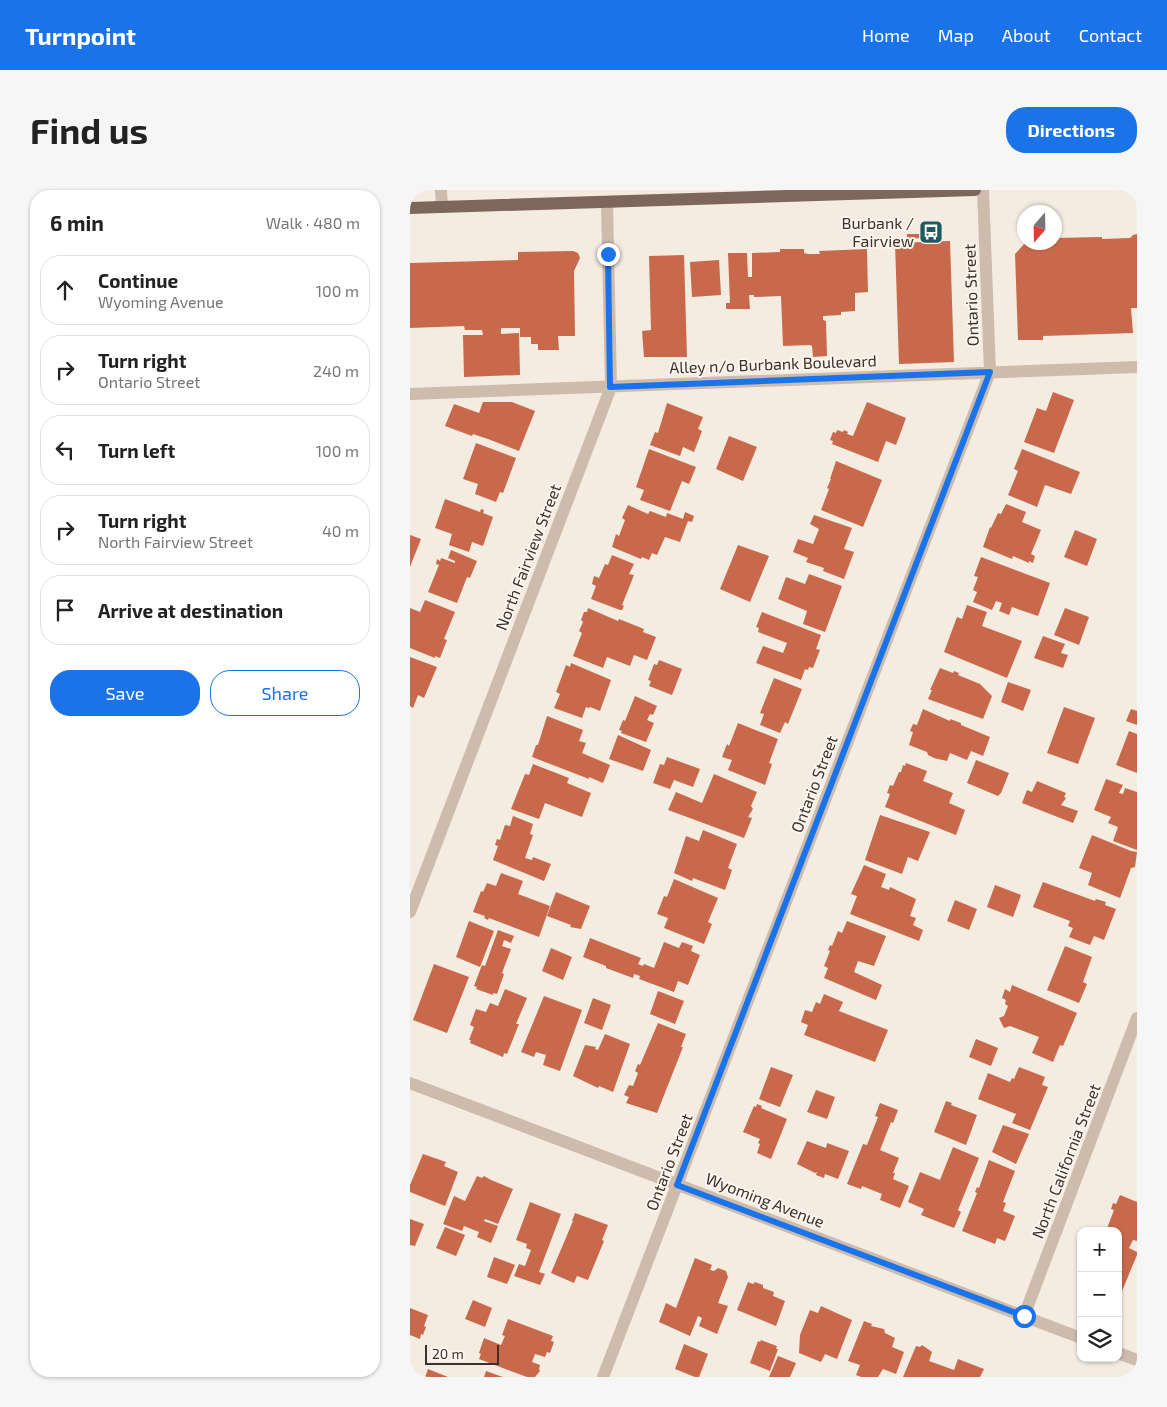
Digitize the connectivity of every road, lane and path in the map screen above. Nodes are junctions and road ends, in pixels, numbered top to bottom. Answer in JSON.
{"nodes":[{"id":1,"x":441,"y":190,"type":"edge"},
{"id":2,"x":975,"y":190,"type":"edge"},
{"id":3,"x":983,"y":190,"type":"edge"},
{"id":4,"x":803,"y":193,"type":"edge"},
{"id":5,"x":607,"y":202,"type":"junction"},
{"id":6,"x":442,"y":207,"type":"junction"},
{"id":7,"x":410,"y":208,"type":"edge"},
{"id":8,"x":1137,"y":367,"type":"edge"},
{"id":9,"x":990,"y":372,"type":"junction"},
{"id":10,"x":610,"y":387,"type":"junction"},
{"id":11,"x":410,"y":394,"type":"edge"},
{"id":12,"x":410,"y":912,"type":"edge"},
{"id":13,"x":1137,"y":1018,"type":"edge"},
{"id":14,"x":410,"y":1083,"type":"edge"},
{"id":15,"x":677,"y":1185,"type":"junction"},
{"id":16,"x":1024,"y":1316,"type":"junction"},
{"id":17,"x":1077,"y":1336,"type":"edge"},
{"id":18,"x":1122,"y":1354,"type":"edge"},
{"id":19,"x":1137,"y":1360,"type":"edge"},
{"id":20,"x":604,"y":1377,"type":"edge"}],
"edges":[{"from":1,"to":6,"type":"street"},
{"from":2,"to":4,"type":"main road"},
{"from":3,"to":9,"type":"street","name":"Ontario Street"},
{"from":4,"to":5,"type":"main road"},
{"from":5,"to":6,"type":"main road"},
{"from":5,"to":10,"type":"street","name":"North Fairview Street"},
{"from":6,"to":7,"type":"main road"},
{"from":8,"to":9,"type":"street","name":"Alley n/o Burbank Boulevard"},
{"from":9,"to":10,"type":"street","name":"Alley n/o Burbank Boulevard"},
{"from":9,"to":15,"type":"street","name":"Ontario Street"},
{"from":10,"to":11,"type":"street","name":"Alley n/o Burbank Boulevard"},
{"from":10,"to":12,"type":"street","name":"North Fairview Street"},
{"from":13,"to":16,"type":"street","name":"North California Street"},
{"from":14,"to":15,"type":"street","name":"Wyoming Avenue"},
{"from":15,"to":16,"type":"street","name":"Wyoming Avenue"},
{"from":15,"to":20,"type":"street","name":"Ontario Street"},
{"from":16,"to":17,"type":"street","name":"Wyoming Avenue"},
{"from":18,"to":19,"type":"street"}]}
